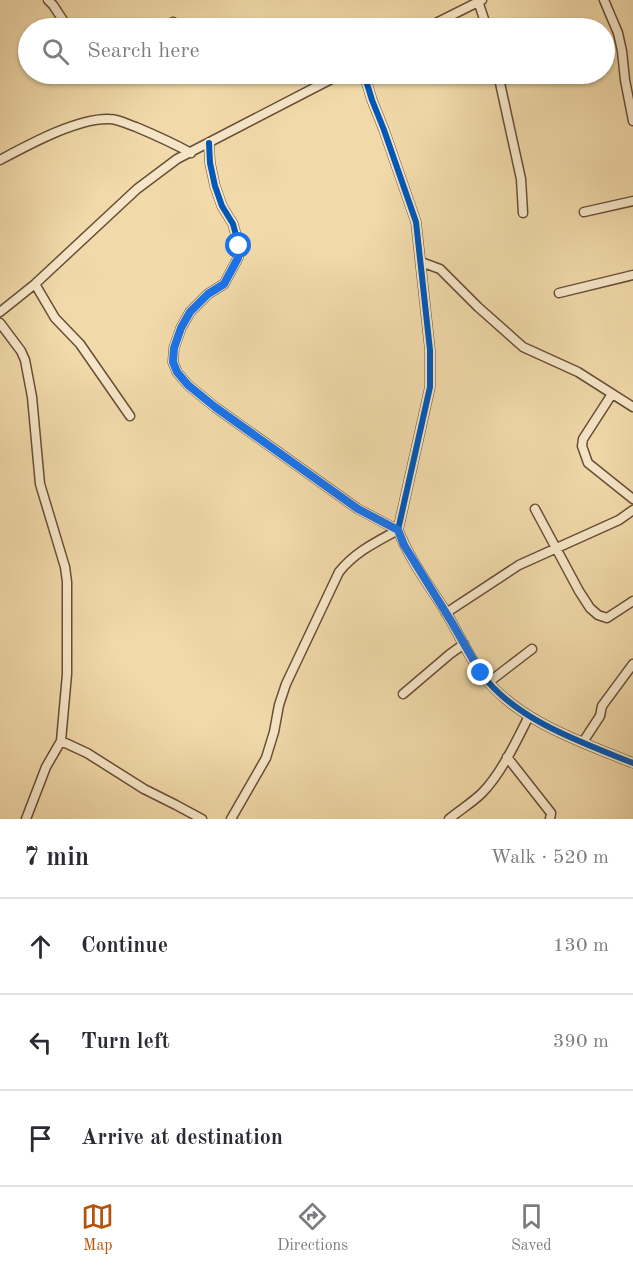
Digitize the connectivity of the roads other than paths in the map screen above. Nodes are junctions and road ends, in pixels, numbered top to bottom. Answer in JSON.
{"nodes":[{"id":1,"x":48,"y":0,"type":"edge"},
{"id":2,"x":604,"y":0,"type":"edge"},
{"id":3,"x":480,"y":1,"type":"edge"},
{"id":4,"x":468,"y":3,"type":"edge"},
{"id":5,"x":61,"y":18,"type":"edge"},
{"id":6,"x":443,"y":18,"type":"edge"},
{"id":7,"x":484,"y":18,"type":"edge"},
{"id":8,"x":612,"y":18,"type":"edge"},
{"id":9,"x":615,"y":26,"type":"edge"},
{"id":10,"x":322,"y":84,"type":"edge"},
{"id":11,"x":367,"y":84,"type":"edge"},
{"id":12,"x":500,"y":84,"type":"edge"},
{"id":13,"x":633,"y":121,"type":"edge"},
{"id":14,"x":209,"y":143,"type":"junction"},
{"id":15,"x":191,"y":153,"type":"junction"},
{"id":16,"x":0,"y":160,"type":"edge"},
{"id":17,"x":633,"y":201,"type":"edge"},
{"id":18,"x":584,"y":212,"type":"dead end"},
{"id":19,"x":522,"y":213,"type":"dead end"},
{"id":20,"x":421,"y":262,"type":"junction"},
{"id":21,"x":633,"y":275,"type":"edge"},
{"id":22,"x":35,"y":284,"type":"junction"},
{"id":23,"x":559,"y":293,"type":"dead end"},
{"id":24,"x":0,"y":312,"type":"edge"},
{"id":25,"x":0,"y":323,"type":"edge"},
{"id":26,"x":612,"y":394,"type":"junction"},
{"id":27,"x":633,"y":407,"type":"edge"},
{"id":28,"x":130,"y":416,"type":"dead end"},
{"id":29,"x":633,"y":499,"type":"edge"},
{"id":30,"x":535,"y":509,"type":"dead end"},
{"id":31,"x":633,"y":510,"type":"edge"},
{"id":32,"x":398,"y":530,"type":"junction"},
{"id":33,"x":556,"y":548,"type":"junction"},
{"id":34,"x":633,"y":602,"type":"edge"},
{"id":35,"x":446,"y":613,"type":"junction"},
{"id":36,"x":464,"y":644,"type":"junction"},
{"id":37,"x":532,"y":649,"type":"dead end"},
{"id":38,"x":633,"y":664,"type":"edge"},
{"id":39,"x":489,"y":682,"type":"junction"},
{"id":40,"x":404,"y":694,"type":"dead end"},
{"id":41,"x":529,"y":716,"type":"junction"},
{"id":42,"x":61,"y":741,"type":"junction"},
{"id":43,"x":583,"y":742,"type":"junction"},
{"id":44,"x":507,"y":757,"type":"junction"},
{"id":45,"x":633,"y":763,"type":"edge"},
{"id":46,"x":26,"y":819,"type":"edge"},
{"id":47,"x":202,"y":819,"type":"edge"},
{"id":48,"x":231,"y":819,"type":"edge"},
{"id":49,"x":449,"y":819,"type":"edge"},
{"id":50,"x":550,"y":819,"type":"edge"}],
"edges":[{"from":1,"to":5,"type":"street"},
{"from":2,"to":8,"type":"street"},
{"from":3,"to":4,"type":"street"},
{"from":3,"to":7,"type":"street"},
{"from":4,"to":6,"type":"street"},
{"from":9,"to":13,"type":"street"},
{"from":10,"to":14,"type":"street"},
{"from":11,"to":20,"type":"street"},
{"from":12,"to":19,"type":"street"},
{"from":14,"to":15,"type":"street"},
{"from":14,"to":32,"type":"street"},
{"from":15,"to":16,"type":"street"},
{"from":15,"to":22,"type":"street"},
{"from":17,"to":18,"type":"street"},
{"from":20,"to":26,"type":"street"},
{"from":20,"to":32,"type":"street"},
{"from":21,"to":23,"type":"street"},
{"from":22,"to":24,"type":"street"},
{"from":22,"to":28,"type":"street"},
{"from":25,"to":42,"type":"street"},
{"from":26,"to":27,"type":"street"},
{"from":26,"to":29,"type":"street"},
{"from":30,"to":33,"type":"street"},
{"from":31,"to":33,"type":"street"},
{"from":32,"to":35,"type":"street"},
{"from":32,"to":48,"type":"street"},
{"from":33,"to":34,"type":"street"},
{"from":33,"to":35,"type":"street"},
{"from":35,"to":36,"type":"street"},
{"from":36,"to":39,"type":"street"},
{"from":36,"to":40,"type":"street"},
{"from":37,"to":39,"type":"street"},
{"from":38,"to":43,"type":"street"},
{"from":39,"to":41,"type":"street"},
{"from":41,"to":43,"type":"street"},
{"from":41,"to":44,"type":"street"},
{"from":42,"to":46,"type":"street"},
{"from":42,"to":47,"type":"street"},
{"from":43,"to":45,"type":"street"},
{"from":44,"to":49,"type":"street"},
{"from":44,"to":50,"type":"street"}]}
